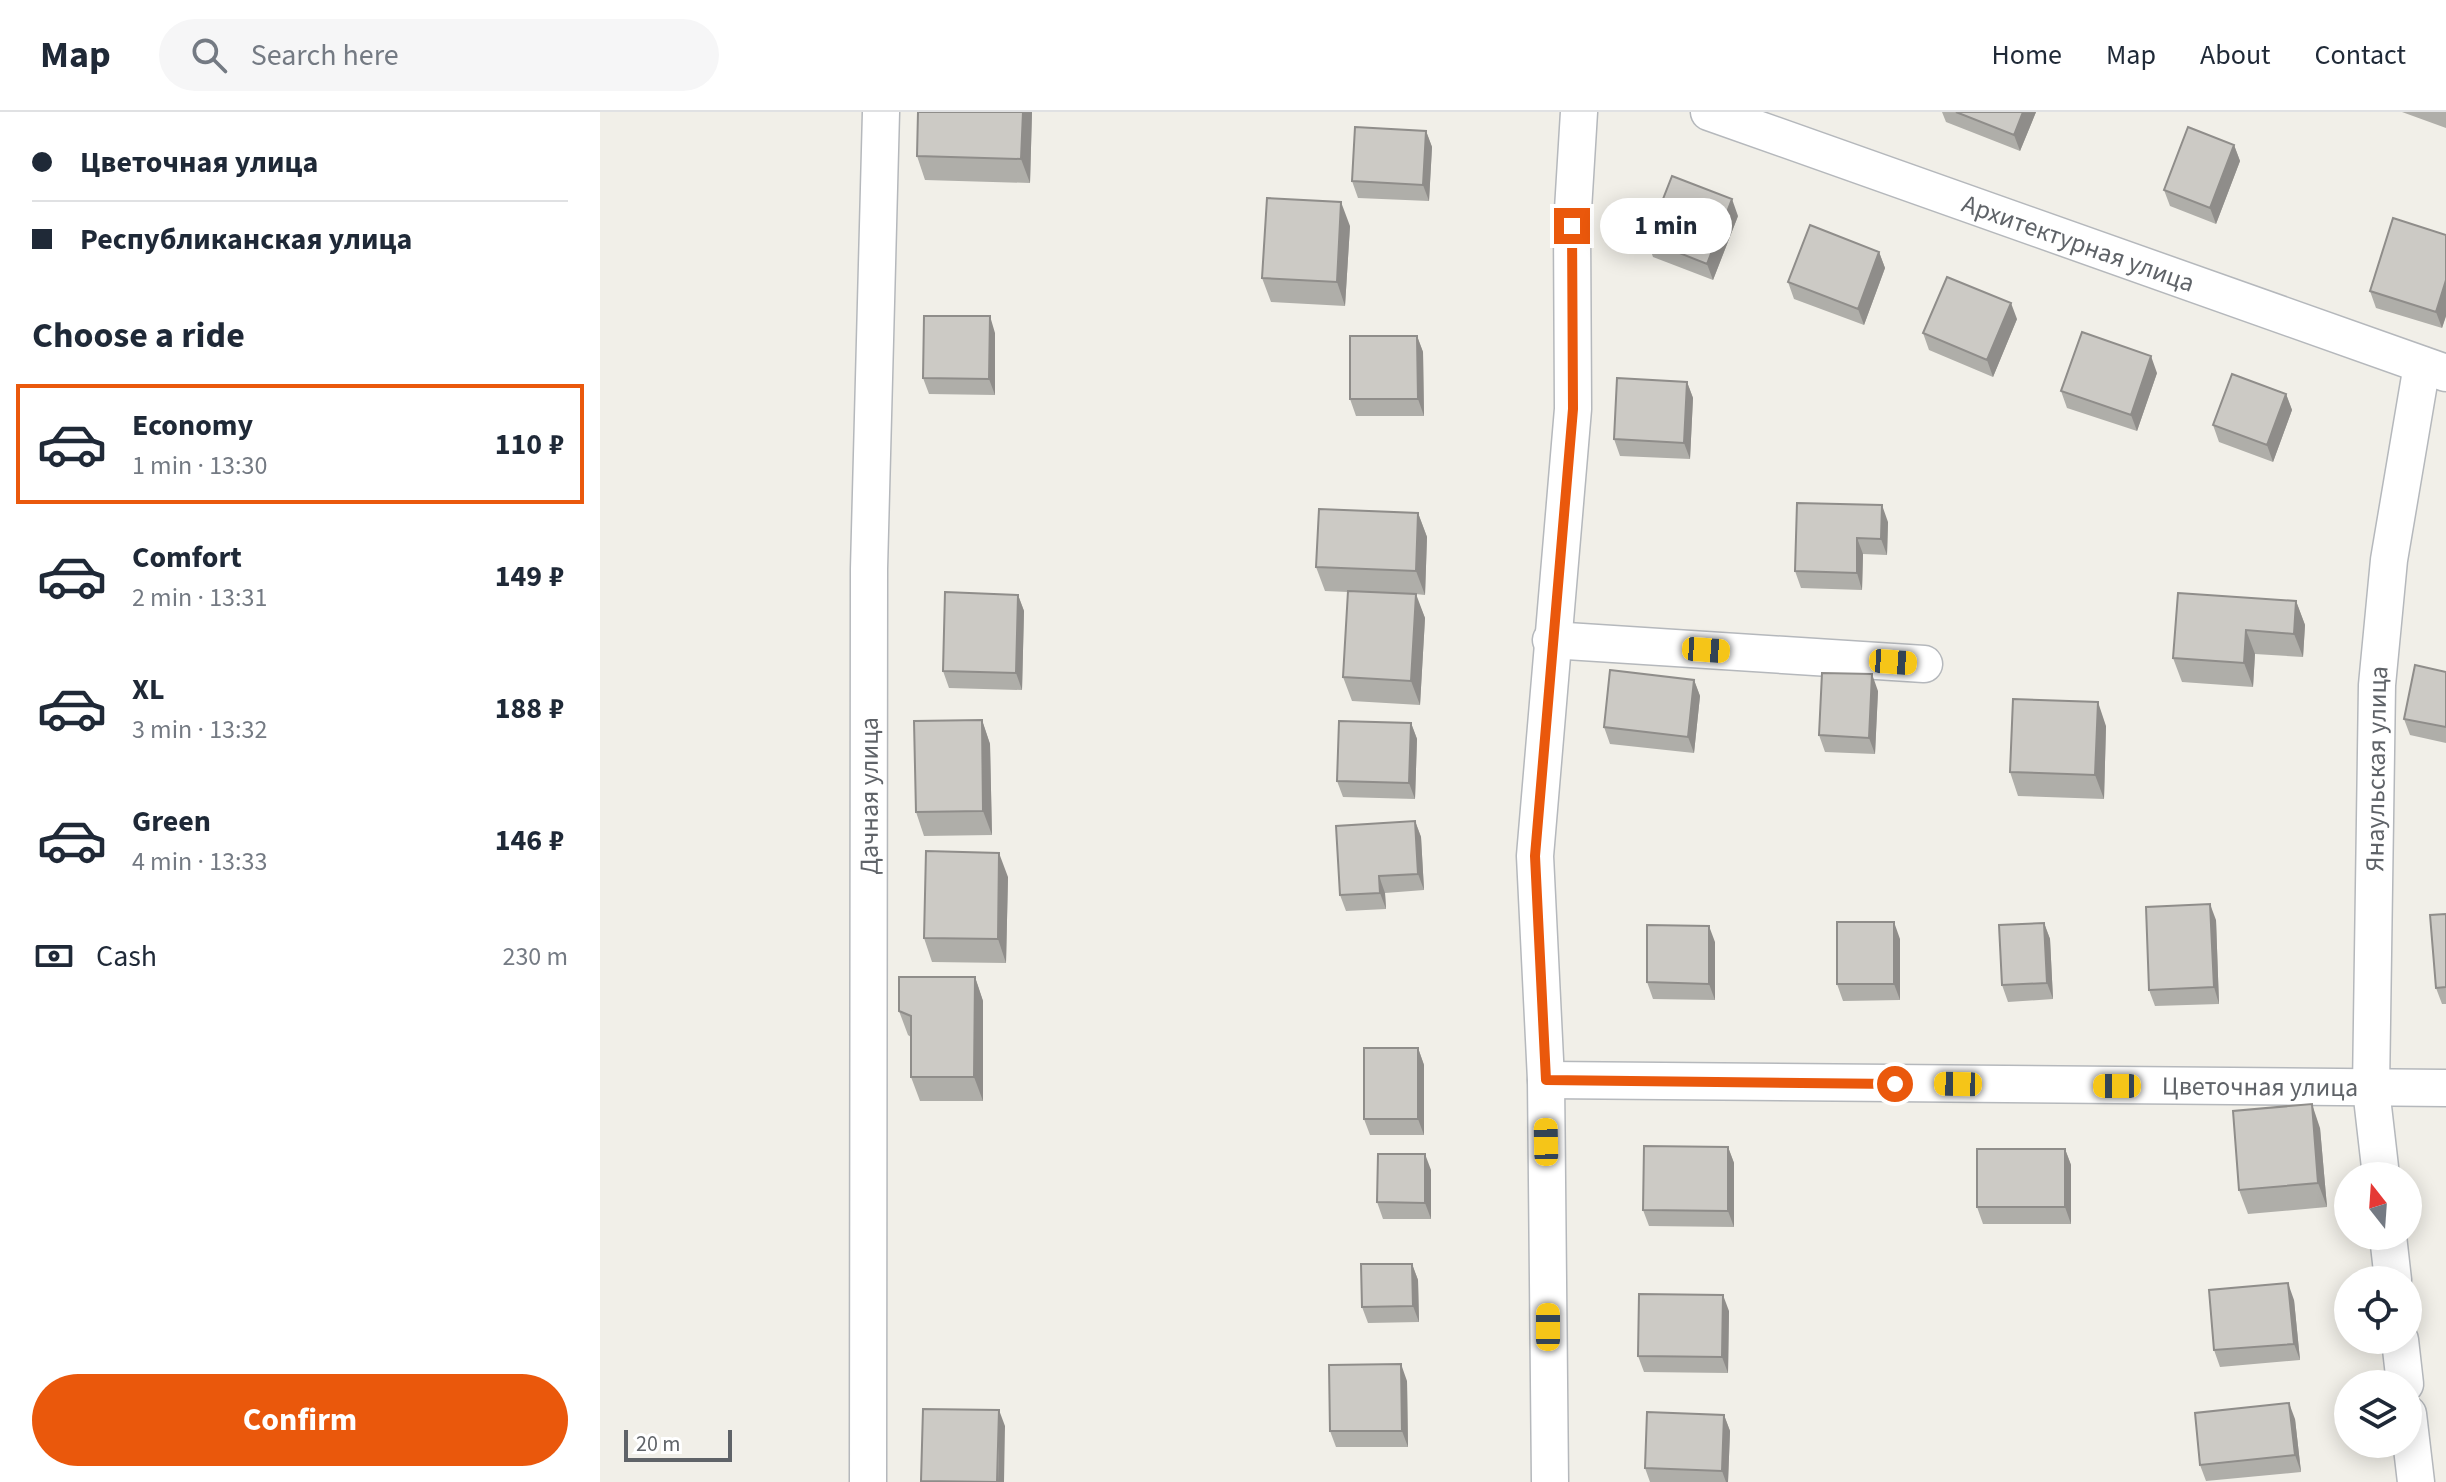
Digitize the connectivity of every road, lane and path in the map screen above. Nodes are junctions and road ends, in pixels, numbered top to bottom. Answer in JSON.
{"nodes":[{"id":1,"x":881,"y":112,"type":"edge"},
{"id":2,"x":1579,"y":112,"type":"edge"},
{"id":3,"x":1709,"y":112,"type":"edge"},
{"id":4,"x":2434,"y":369,"type":"edge"},
{"id":5,"x":1551,"y":640,"type":"junction"},
{"id":6,"x":1924,"y":664,"type":"dead end"},
{"id":7,"x":1546,"y":1080,"type":"junction"},
{"id":8,"x":2446,"y":1088,"type":"edge"},
{"id":9,"x":2371,"y":1089,"type":"junction"},
{"id":10,"x":2379,"y":1162,"type":"edge"},
{"id":11,"x":2413,"y":1458,"type":"edge"},
{"id":12,"x":868,"y":1482,"type":"edge"},
{"id":13,"x":1550,"y":1482,"type":"edge"},
{"id":14,"x":2416,"y":1482,"type":"edge"}],
"edges":[{"from":1,"to":12,"type":"street","name":"Дачная улица"},
{"from":2,"to":5,"type":"street"},
{"from":3,"to":4,"type":"street","name":"Архитектурная улица"},
{"from":4,"to":9,"type":"street","name":"Янаульская улица"},
{"from":5,"to":6,"type":"street"},
{"from":5,"to":7,"type":"street"},
{"from":7,"to":9,"type":"street","name":"Цветочная улица"},
{"from":7,"to":13,"type":"street"},
{"from":8,"to":9,"type":"street","name":"Цветочная улица"},
{"from":9,"to":10,"type":"street","name":"Янаульская улица"},
{"from":11,"to":14,"type":"street"}]}
